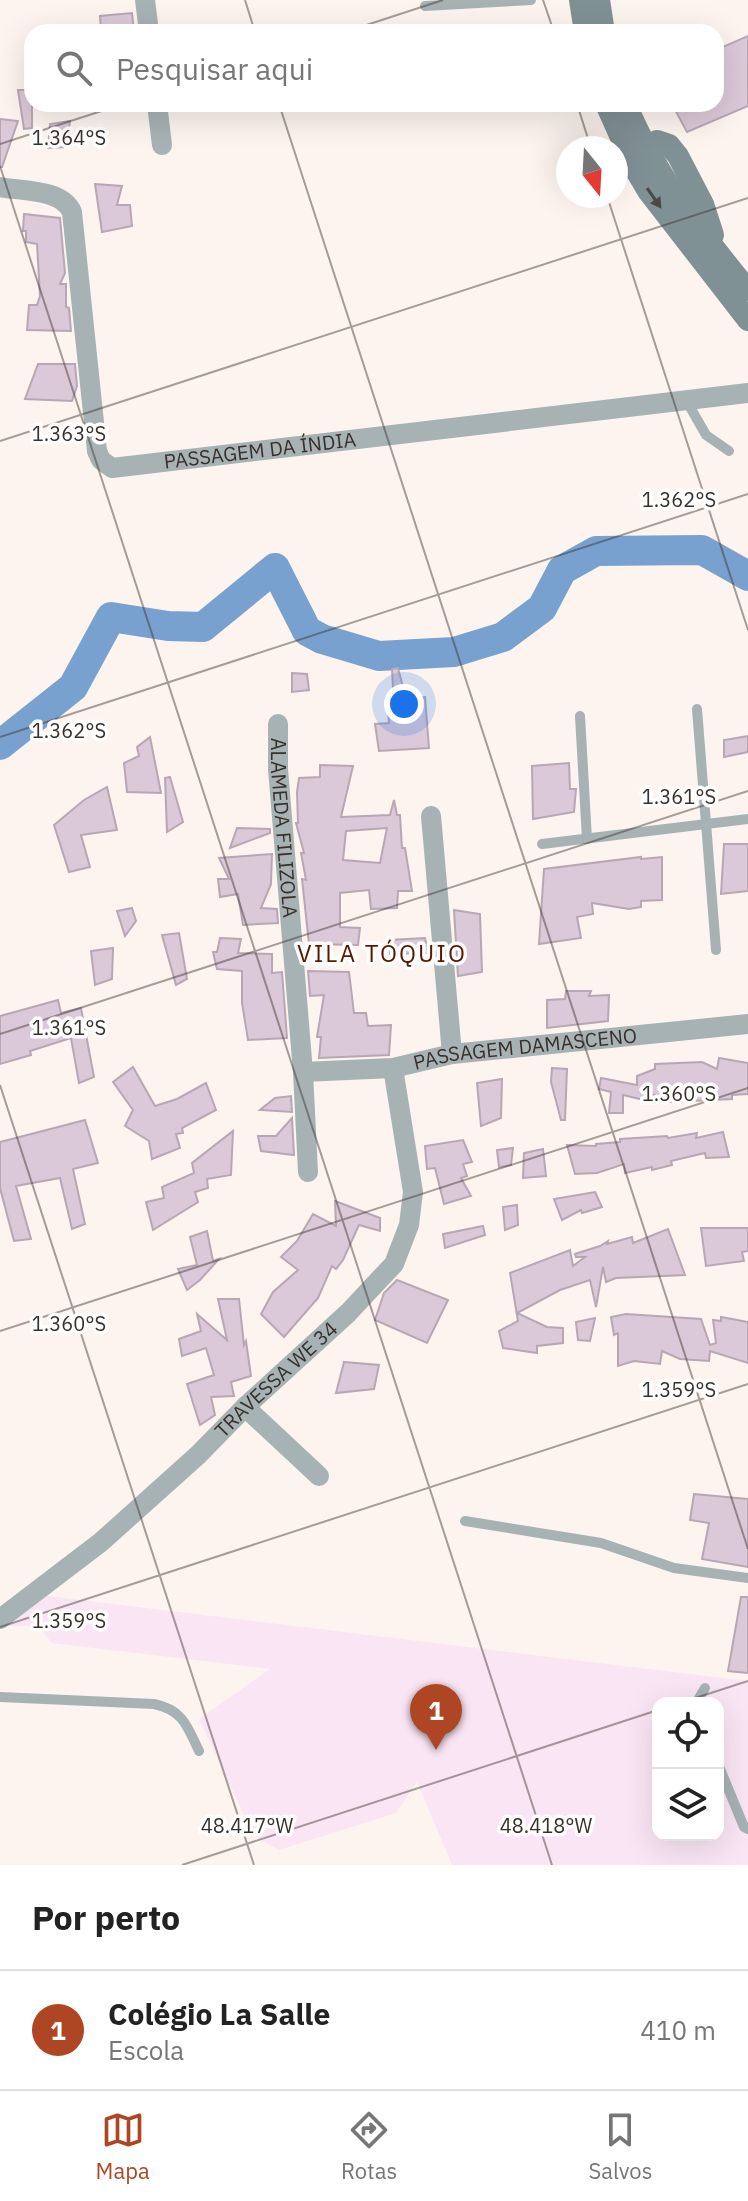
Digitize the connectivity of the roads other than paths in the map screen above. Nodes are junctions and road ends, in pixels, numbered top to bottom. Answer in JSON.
{"nodes":[{"id":1,"x":145,"y":0,"type":"edge"},
{"id":2,"x":531,"y":0,"type":"edge"},
{"id":3,"x":580,"y":0,"type":"edge"},
{"id":4,"x":599,"y":0,"type":"edge"},
{"id":5,"x":425,"y":6,"type":"dead end"},
{"id":6,"x":148,"y":24,"type":"edge"},
{"id":7,"x":584,"y":24,"type":"edge"},
{"id":8,"x":603,"y":24,"type":"edge"},
{"id":9,"x":158,"y":112,"type":"edge"},
{"id":10,"x":611,"y":112,"type":"edge"},
{"id":11,"x":628,"y":112,"type":"edge"},
{"id":12,"x":162,"y":145,"type":"dead end"},
{"id":13,"x":637,"y":150,"type":"junction"},
{"id":14,"x":0,"y":187,"type":"edge"},
{"id":15,"x":748,"y":290,"type":"edge"},
{"id":16,"x":748,"y":320,"type":"edge"},
{"id":17,"x":748,"y":393,"type":"edge"},
{"id":18,"x":686,"y":400,"type":"junction"},
{"id":19,"x":729,"y":451,"type":"dead end"},
{"id":20,"x":697,"y":709,"type":"dead end"},
{"id":21,"x":580,"y":716,"type":"dead end"},
{"id":22,"x":278,"y":724,"type":"dead end"},
{"id":23,"x":431,"y":816,"type":"dead end"},
{"id":24,"x":748,"y":819,"type":"edge"},
{"id":25,"x":706,"y":824,"type":"junction"},
{"id":26,"x":587,"y":839,"type":"junction"},
{"id":27,"x":542,"y":844,"type":"dead end"},
{"id":28,"x":716,"y":950,"type":"dead end"},
{"id":29,"x":748,"y":1024,"type":"edge"},
{"id":30,"x":452,"y":1054,"type":"junction"},
{"id":31,"x":393,"y":1068,"type":"junction"},
{"id":32,"x":303,"y":1072,"type":"junction"},
{"id":33,"x":308,"y":1172,"type":"dead end"},
{"id":34,"x":245,"y":1407,"type":"junction"},
{"id":35,"x":319,"y":1476,"type":"dead end"},
{"id":36,"x":465,"y":1521,"type":"dead end"},
{"id":37,"x":748,"y":1578,"type":"edge"},
{"id":38,"x":0,"y":1619,"type":"edge"},
{"id":39,"x":705,"y":1688,"type":"dead end"},
{"id":40,"x":0,"y":1697,"type":"edge"},
{"id":41,"x":700,"y":1697,"type":"edge"},
{"id":42,"x":199,"y":1751,"type":"dead end"},
{"id":43,"x":720,"y":1769,"type":"edge"},
{"id":44,"x":748,"y":1829,"type":"edge"}],
"edges":[{"from":1,"to":6,"type":"street"},
{"from":2,"to":5,"type":"lane"},
{"from":3,"to":7,"type":"main road"},
{"from":4,"to":8,"type":"main road"},
{"from":9,"to":12,"type":"street"},
{"from":10,"to":13,"type":"main road"},
{"from":11,"to":13,"type":"main road"},
{"from":13,"to":15,"type":"main road"},
{"from":13,"to":16,"type":"main road","one_way":true},
{"from":14,"to":18,"type":"street","name":"PASSAGEM DA ÍNDIA"},
{"from":17,"to":18,"type":"street","name":"PASSAGEM DA ÍNDIA"},
{"from":18,"to":19,"type":"lane"},
{"from":20,"to":25,"type":"lane"},
{"from":21,"to":26,"type":"lane"},
{"from":22,"to":32,"type":"street","name":"ALAMEDA FILIZOLA"},
{"from":23,"to":30,"type":"street"},
{"from":24,"to":25,"type":"lane"},
{"from":25,"to":26,"type":"lane"},
{"from":25,"to":28,"type":"lane"},
{"from":26,"to":27,"type":"lane"},
{"from":29,"to":30,"type":"street","name":"PASSAGEM DAMASCENO"},
{"from":30,"to":31,"type":"street","name":"PASSAGEM DAMASCENO"},
{"from":31,"to":32,"type":"street","name":"PASSAGEM DAMASCENO"},
{"from":31,"to":34,"type":"street","name":"TRAVESSA WE 34"},
{"from":32,"to":33,"type":"street","name":"ALAMEDA FILIZOLA"},
{"from":34,"to":35,"type":"street"},
{"from":34,"to":38,"type":"street","name":"TRAVESSA WE 34"},
{"from":36,"to":37,"type":"lane"},
{"from":39,"to":41,"type":"lane"},
{"from":40,"to":42,"type":"lane"},
{"from":43,"to":44,"type":"lane"}]}
